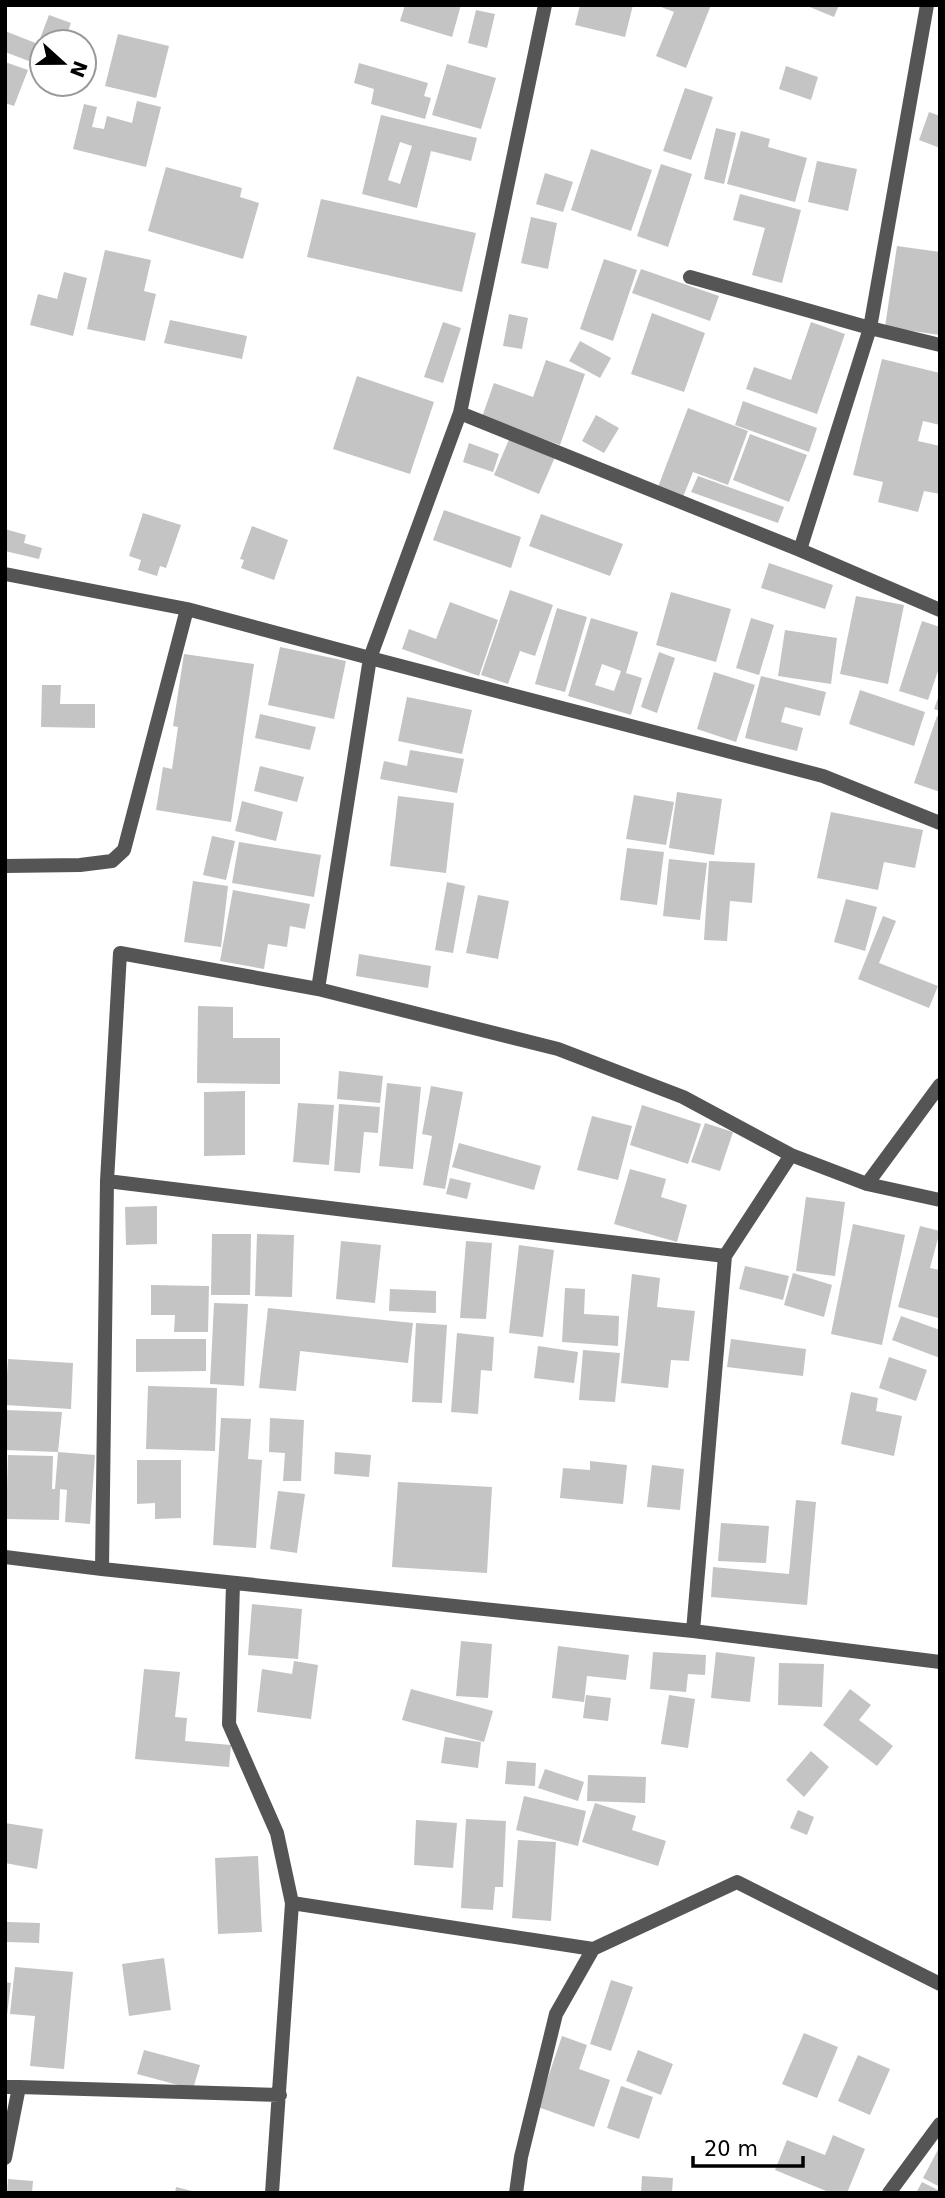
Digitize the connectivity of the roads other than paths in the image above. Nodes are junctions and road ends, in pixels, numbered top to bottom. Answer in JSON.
{"nodes":[{"id":1,"x":545,"y":5,"type":"edge"},
{"id":2,"x":926,"y":5,"type":"edge"},
{"id":3,"x":690,"y":276,"type":"dead end"},
{"id":4,"x":870,"y":328,"type":"junction"},
{"id":5,"x":940,"y":345,"type":"edge"},
{"id":6,"x":460,"y":413,"type":"junction"},
{"id":7,"x":800,"y":550,"type":"junction"},
{"id":8,"x":5,"y":574,"type":"edge"},
{"id":9,"x":187,"y":609,"type":"junction"},
{"id":10,"x":940,"y":610,"type":"edge"},
{"id":11,"x":370,"y":658,"type":"junction"},
{"id":12,"x":940,"y":824,"type":"edge"},
{"id":13,"x":5,"y":866,"type":"edge"},
{"id":14,"x":318,"y":989,"type":"junction"},
{"id":15,"x":940,"y":1085,"type":"edge"},
{"id":16,"x":791,"y":1155,"type":"junction"},
{"id":17,"x":107,"y":1181,"type":"junction"},
{"id":18,"x":867,"y":1184,"type":"junction"},
{"id":19,"x":940,"y":1200,"type":"edge"},
{"id":20,"x":724,"y":1256,"type":"junction"},
{"id":21,"x":5,"y":1556,"type":"edge"},
{"id":22,"x":102,"y":1569,"type":"junction"},
{"id":23,"x":233,"y":1583,"type":"junction"},
{"id":24,"x":693,"y":1631,"type":"junction"},
{"id":25,"x":940,"y":1662,"type":"edge"},
{"id":26,"x":292,"y":1903,"type":"junction"},
{"id":27,"x":593,"y":1949,"type":"junction"},
{"id":28,"x":940,"y":1984,"type":"edge"},
{"id":29,"x":12,"y":2087,"type":"edge"},
{"id":30,"x":280,"y":2095,"type":"junction"},
{"id":31,"x":940,"y":2124,"type":"edge"},
{"id":32,"x":5,"y":2158,"type":"edge"},
{"id":33,"x":272,"y":2193,"type":"edge"},
{"id":34,"x":516,"y":2193,"type":"edge"},
{"id":35,"x":889,"y":2193,"type":"edge"}],
"edges":[{"from":1,"to":6,"type":"street"},
{"from":2,"to":4,"type":"street"},
{"from":3,"to":4,"type":"street"},
{"from":4,"to":5,"type":"street"},
{"from":4,"to":7,"type":"street"},
{"from":6,"to":7,"type":"street"},
{"from":6,"to":11,"type":"street"},
{"from":7,"to":10,"type":"street"},
{"from":8,"to":9,"type":"street"},
{"from":9,"to":11,"type":"street"},
{"from":9,"to":13,"type":"street"},
{"from":11,"to":12,"type":"street"},
{"from":11,"to":14,"type":"street"},
{"from":14,"to":16,"type":"street"},
{"from":14,"to":17,"type":"street"},
{"from":15,"to":18,"type":"street"},
{"from":16,"to":18,"type":"street"},
{"from":16,"to":20,"type":"street"},
{"from":17,"to":20,"type":"street"},
{"from":17,"to":22,"type":"street"},
{"from":18,"to":19,"type":"street"},
{"from":20,"to":24,"type":"street"},
{"from":21,"to":22,"type":"street"},
{"from":22,"to":23,"type":"street"},
{"from":23,"to":24,"type":"street"},
{"from":23,"to":26,"type":"street"},
{"from":24,"to":25,"type":"street"},
{"from":26,"to":27,"type":"street"},
{"from":26,"to":30,"type":"street"},
{"from":27,"to":28,"type":"street"},
{"from":27,"to":34,"type":"street"},
{"from":29,"to":30,"type":"street"},
{"from":29,"to":32,"type":"street"},
{"from":30,"to":33,"type":"street"},
{"from":31,"to":35,"type":"street"}]}
